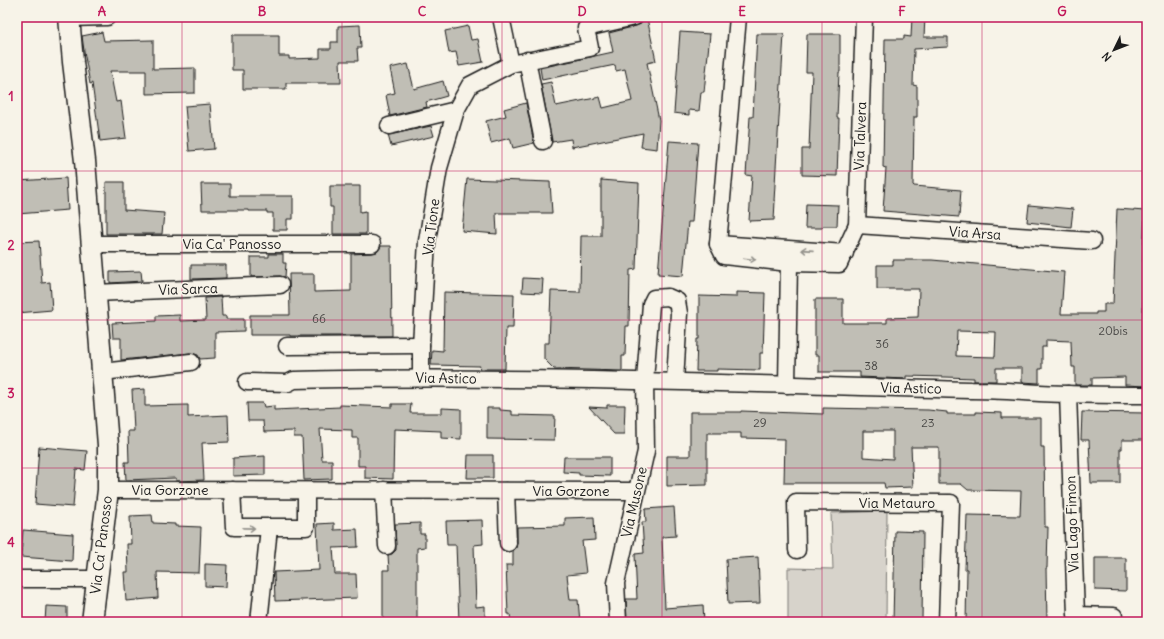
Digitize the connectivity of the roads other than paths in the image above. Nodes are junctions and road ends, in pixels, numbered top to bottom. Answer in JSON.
{"nodes":[{"id":1,"x":107,"y":17,"type":"edge"},
{"id":2,"x":501,"y":17,"type":"edge"},
{"id":3,"x":634,"y":17,"type":"edge"},
{"id":4,"x":738,"y":17,"type":"edge"},
{"id":5,"x":864,"y":17,"type":"edge"},
{"id":6,"x":69,"y":18,"type":"edge"},
{"id":7,"x":527,"y":60,"type":"junction"},
{"id":8,"x":511,"y":64,"type":"junction"},
{"id":9,"x":456,"y":110,"type":"junction"},
{"id":10,"x":389,"y":126,"type":"dead end"},
{"id":11,"x":543,"y":141,"type":"dead end"},
{"id":12,"x":857,"y":225,"type":"junction"},
{"id":13,"x":1092,"y":240,"type":"dead end"},
{"id":14,"x":92,"y":244,"type":"junction"},
{"id":15,"x":372,"y":244,"type":"dead end"},
{"id":16,"x":718,"y":244,"type":"junction"},
{"id":17,"x":846,"y":253,"type":"junction"},
{"id":18,"x":789,"y":263,"type":"junction"},
{"id":19,"x":280,"y":286,"type":"dead end"},
{"id":20,"x":95,"y":293,"type":"junction"},
{"id":21,"x":287,"y":346,"type":"dead end"},
{"id":22,"x":420,"y":346,"type":"junction"},
{"id":23,"x":191,"y":362,"type":"dead end"},
{"id":24,"x":102,"y":372,"type":"junction"},
{"id":25,"x":421,"y":378,"type":"junction"},
{"id":26,"x":645,"y":380,"type":"junction"},
{"id":27,"x":675,"y":381,"type":"junction"},
{"id":28,"x":247,"y":382,"type":"dead end"},
{"id":29,"x":788,"y":385,"type":"junction"},
{"id":30,"x":1068,"y":394,"type":"junction"},
{"id":31,"x":1147,"y":395,"type":"edge"},
{"id":32,"x":108,"y":490,"type":"junction"},
{"id":33,"x":232,"y":490,"type":"junction"},
{"id":34,"x":384,"y":490,"type":"junction"},
{"id":35,"x":306,"y":491,"type":"junction"},
{"id":36,"x":506,"y":491,"type":"junction"},
{"id":37,"x":636,"y":491,"type":"junction"},
{"id":38,"x":270,"y":528,"type":"junction"},
{"id":39,"x":508,"y":543,"type":"dead end"},
{"id":40,"x":387,"y":546,"type":"dead end"},
{"id":41,"x":797,"y":550,"type":"dead end"},
{"id":42,"x":17,"y":579,"type":"edge"},
{"id":43,"x":98,"y":580,"type":"junction"},
{"id":44,"x":1114,"y":616,"type":"dead end"},
{"id":45,"x":92,"y":622,"type":"edge"},
{"id":46,"x":259,"y":622,"type":"edge"},
{"id":47,"x":618,"y":622,"type":"edge"},
{"id":48,"x":947,"y":622,"type":"edge"}],
"edges":[{"from":1,"to":6,"type":"street","name":"Via Ca' Panosso"},
{"from":2,"to":8,"type":"street"},
{"from":3,"to":7,"type":"street","name":"Via Tione"},
{"from":4,"to":16,"type":"street"},
{"from":5,"to":12,"type":"street","name":"Via Talvera"},
{"from":6,"to":14,"type":"street","name":"Via Ca' Panosso"},
{"from":7,"to":8,"type":"street","name":"Via Tione"},
{"from":7,"to":11,"type":"street"},
{"from":8,"to":9,"type":"street","name":"Via Tione"},
{"from":9,"to":10,"type":"street"},
{"from":9,"to":22,"type":"street","name":"Via Tione"},
{"from":12,"to":13,"type":"street","name":"Via Arsa"},
{"from":12,"to":17,"type":"street","name":"Via Talvera"},
{"from":14,"to":15,"type":"street","name":"Via Ca' Panosso"},
{"from":14,"to":20,"type":"street","name":"Via Ca' Panosso"},
{"from":17,"to":16,"type":"street","one_way":true},
{"from":16,"to":18,"type":"street","one_way":true},
{"from":17,"to":18,"type":"street"},
{"from":18,"to":29,"type":"street"},
{"from":19,"to":20,"type":"street","name":"Via Sarca"},
{"from":20,"to":24,"type":"street","name":"Via Ca' Panosso"},
{"from":21,"to":22,"type":"street"},
{"from":22,"to":25,"type":"street","name":"Via Tione"},
{"from":23,"to":24,"type":"street"},
{"from":24,"to":32,"type":"street","name":"Via Ca' Panosso"},
{"from":25,"to":26,"type":"street","name":"Via Astico"},
{"from":25,"to":28,"type":"street","name":"Via Astico"},
{"from":26,"to":27,"type":"street","name":"Via Astico"},
{"from":26,"to":27,"type":"street"},
{"from":26,"to":37,"type":"street","name":"Via Musone"},
{"from":27,"to":29,"type":"street","name":"Via Astico"},
{"from":29,"to":30,"type":"street","name":"Via Astico"},
{"from":30,"to":31,"type":"street","name":"Via Astico"},
{"from":30,"to":44,"type":"street","name":"Via Lago Fimon"},
{"from":32,"to":33,"type":"street","name":"Via Gorzone"},
{"from":32,"to":43,"type":"street","name":"Via Ca' Panosso"},
{"from":33,"to":35,"type":"street","name":"Via Gorzone"},
{"from":33,"to":38,"type":"street","one_way":true},
{"from":34,"to":35,"type":"street","name":"Via Gorzone"},
{"from":34,"to":36,"type":"street","name":"Via Gorzone"},
{"from":34,"to":40,"type":"street"},
{"from":35,"to":38,"type":"street"},
{"from":36,"to":37,"type":"street","name":"Via Gorzone"},
{"from":36,"to":39,"type":"street"},
{"from":37,"to":47,"type":"street","name":"Via Musone"},
{"from":38,"to":46,"type":"street"},
{"from":41,"to":48,"type":"street","name":"Via Metauro"},
{"from":42,"to":43,"type":"street"},
{"from":43,"to":45,"type":"street","name":"Via Ca' Panosso"}]}
